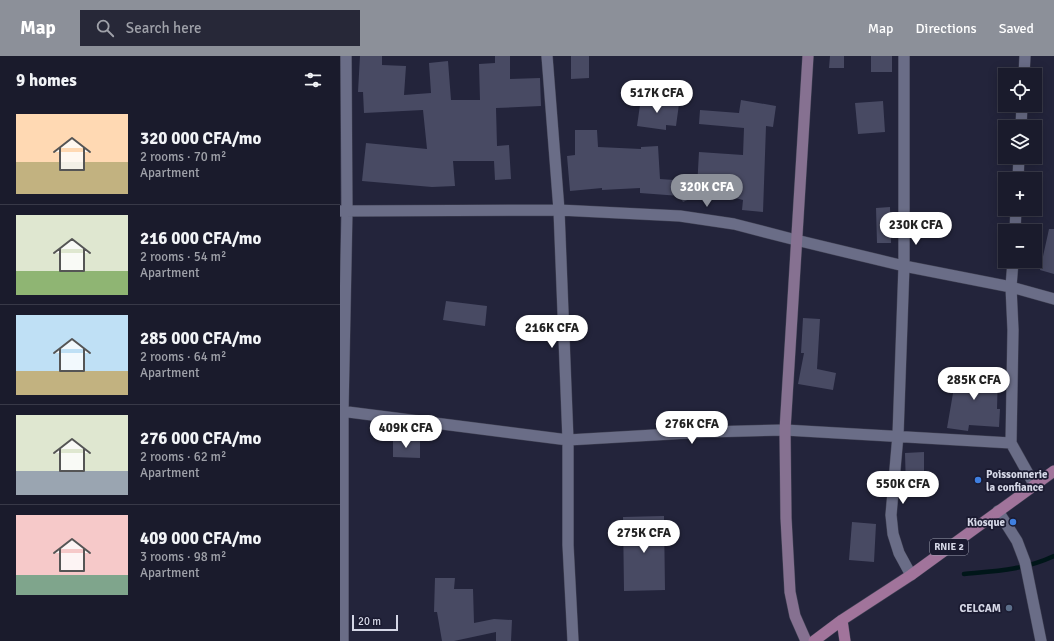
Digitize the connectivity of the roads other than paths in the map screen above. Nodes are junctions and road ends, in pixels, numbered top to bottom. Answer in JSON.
{"nodes":[{"id":1,"x":346,"y":56,"type":"edge"},
{"id":2,"x":547,"y":56,"type":"edge"},
{"id":3,"x":808,"y":56,"type":"edge"},
{"id":4,"x":904,"y":56,"type":"edge"},
{"id":5,"x":1025,"y":56,"type":"edge"},
{"id":6,"x":1024,"y":68,"type":"edge"},
{"id":7,"x":559,"y":210,"type":"junction"},
{"id":8,"x":344,"y":211,"type":"edge"},
{"id":9,"x":796,"y":240,"type":"junction"},
{"id":10,"x":904,"y":266,"type":"junction"},
{"id":11,"x":1012,"y":268,"type":"edge"},
{"id":12,"x":1011,"y":287,"type":"junction"},
{"id":13,"x":1054,"y":299,"type":"edge"},
{"id":14,"x":341,"y":411,"type":"edge"},
{"id":15,"x":785,"y":430,"type":"junction"},
{"id":16,"x":898,"y":436,"type":"junction"},
{"id":17,"x":568,"y":440,"type":"junction"},
{"id":18,"x":1011,"y":443,"type":"junction"},
{"id":19,"x":1054,"y":471,"type":"edge"},
{"id":20,"x":1035,"y":486,"type":"junction"},
{"id":21,"x":998,"y":511,"type":"junction"},
{"id":22,"x":911,"y":575,"type":"junction"},
{"id":23,"x":842,"y":620,"type":"junction"},
{"id":24,"x":343,"y":641,"type":"edge"},
{"id":25,"x":573,"y":641,"type":"edge"},
{"id":26,"x":806,"y":641,"type":"edge"},
{"id":27,"x":814,"y":641,"type":"edge"},
{"id":28,"x":845,"y":641,"type":"edge"},
{"id":29,"x":1041,"y":641,"type":"edge"}],
"edges":[{"from":1,"to":8,"type":"street"},
{"from":2,"to":7,"type":"street"},
{"from":3,"to":9,"type":"main road"},
{"from":4,"to":10,"type":"street"},
{"from":5,"to":6,"type":"street"},
{"from":7,"to":8,"type":"street"},
{"from":7,"to":9,"type":"street"},
{"from":7,"to":17,"type":"street"},
{"from":8,"to":14,"type":"street"},
{"from":9,"to":10,"type":"street"},
{"from":9,"to":15,"type":"main road"},
{"from":10,"to":12,"type":"street"},
{"from":10,"to":16,"type":"street"},
{"from":11,"to":12,"type":"street"},
{"from":12,"to":13,"type":"street"},
{"from":12,"to":18,"type":"street"},
{"from":14,"to":17,"type":"street"},
{"from":14,"to":24,"type":"street"},
{"from":15,"to":16,"type":"street"},
{"from":15,"to":17,"type":"street"},
{"from":15,"to":26,"type":"main road"},
{"from":16,"to":18,"type":"street"},
{"from":16,"to":22,"type":"street"},
{"from":17,"to":25,"type":"street"},
{"from":18,"to":20,"type":"street"},
{"from":19,"to":20,"type":"main road","number":"RNIE 2"},
{"from":20,"to":21,"type":"main road","number":"RNIE 2"},
{"from":21,"to":22,"type":"main road","number":"RNIE 2"},
{"from":21,"to":29,"type":"street"},
{"from":22,"to":23,"type":"main road","number":"RNIE 2"},
{"from":23,"to":27,"type":"main road","number":"RNIE 2"},
{"from":23,"to":28,"type":"main road"}]}
